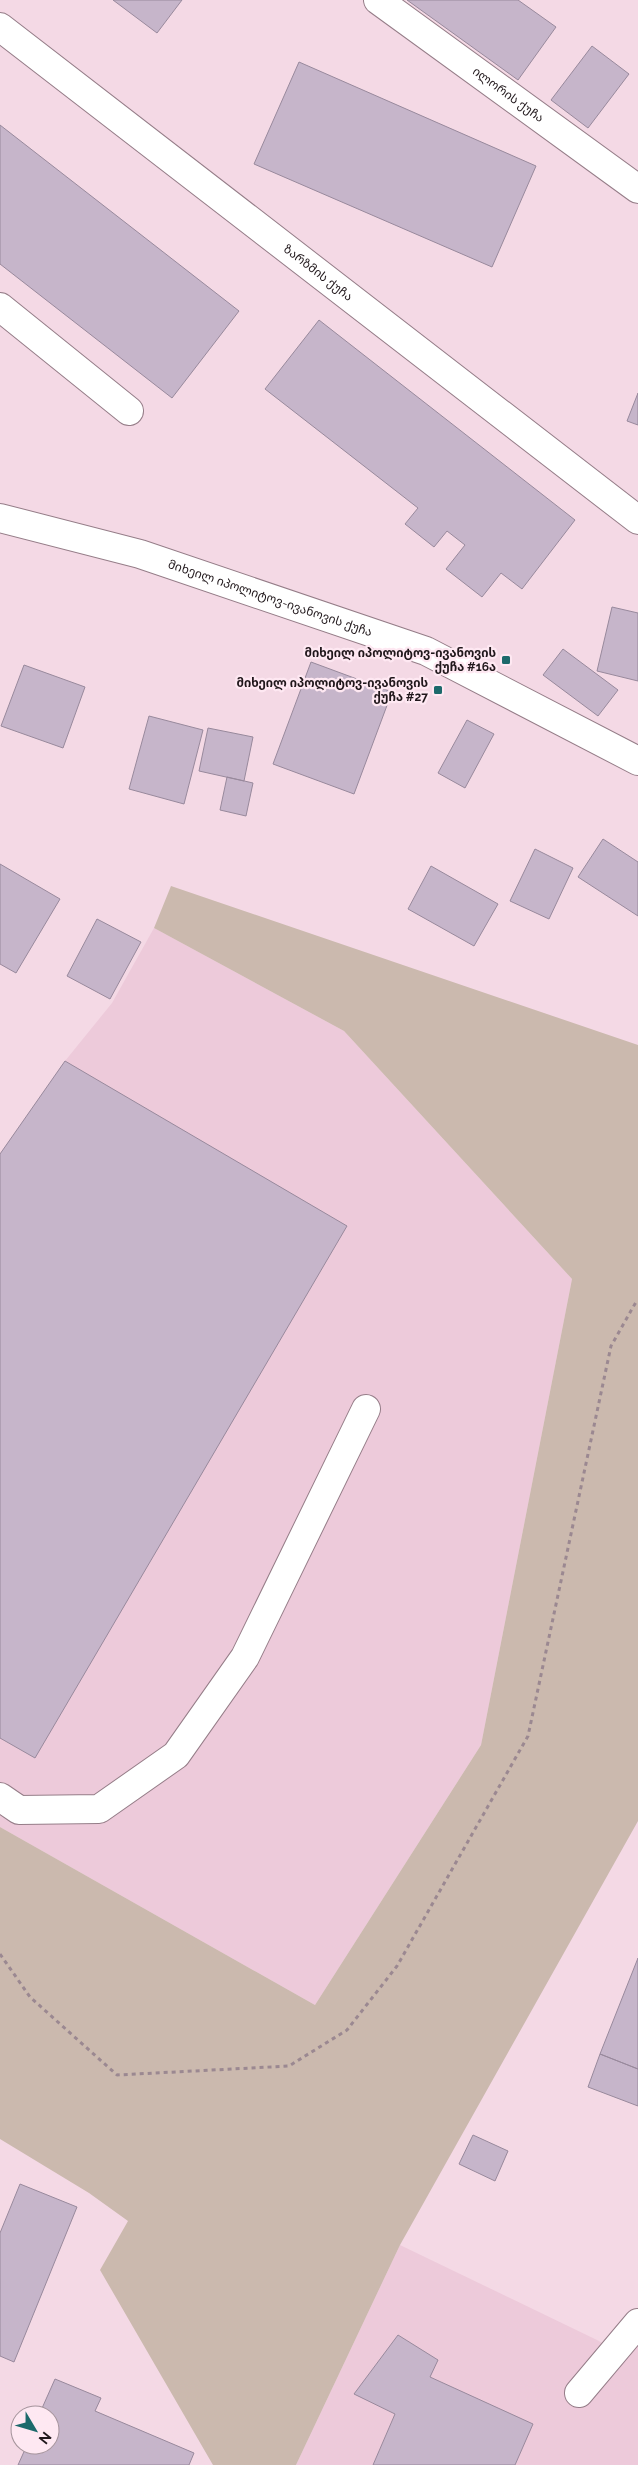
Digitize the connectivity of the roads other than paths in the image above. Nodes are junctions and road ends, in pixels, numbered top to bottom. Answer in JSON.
{"nodes":[{"id":1,"x":378,"y":0,"type":"edge"},
{"id":2,"x":0,"y":27,"type":"edge"},
{"id":3,"x":638,"y":189,"type":"edge"},
{"id":4,"x":0,"y":307,"type":"edge"},
{"id":5,"x":129,"y":411,"type":"dead end"},
{"id":6,"x":0,"y":518,"type":"edge"},
{"id":7,"x":638,"y":520,"type":"edge"},
{"id":8,"x":638,"y":761,"type":"edge"},
{"id":9,"x":366,"y":1409,"type":"dead end"},
{"id":10,"x":0,"y":1797,"type":"edge"},
{"id":11,"x":638,"y":2323,"type":"edge"},
{"id":12,"x":579,"y":2393,"type":"dead end"}],
"edges":[{"from":1,"to":3,"type":"street","name":"ილორის ქუჩა"},
{"from":2,"to":7,"type":"street","name":"ზარზმის ქუჩა"},
{"from":4,"to":5,"type":"street"},
{"from":6,"to":8,"type":"street","name":"მიხეილ იპოლიტოვ-ივანოვის ქუჩა"},
{"from":9,"to":10,"type":"street"},
{"from":11,"to":12,"type":"street"}]}
